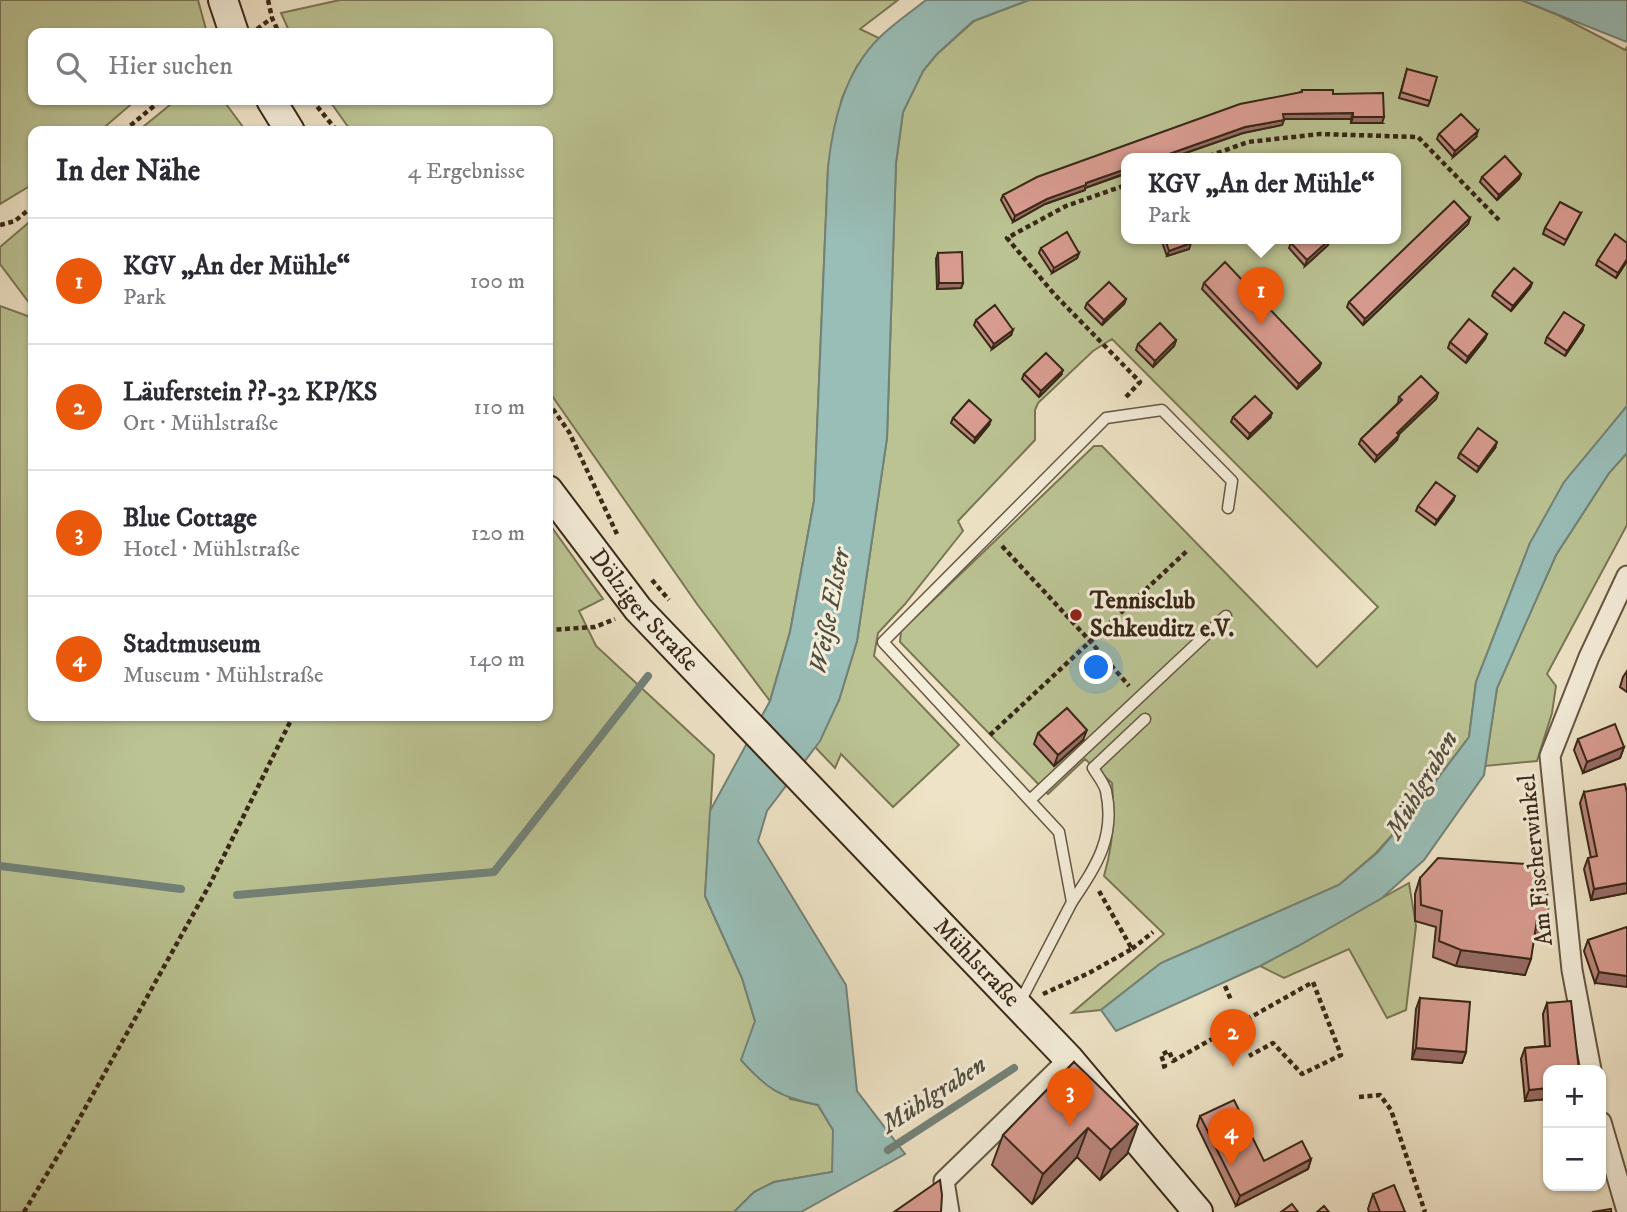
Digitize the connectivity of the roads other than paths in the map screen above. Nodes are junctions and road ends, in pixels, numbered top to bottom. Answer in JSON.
{"nodes":[{"id":1,"x":223,"y":0,"type":"edge"},
{"id":2,"x":232,"y":28,"type":"edge"},
{"id":3,"x":274,"y":105,"type":"edge"},
{"id":4,"x":287,"y":126,"type":"edge"},
{"id":5,"x":553,"y":497,"type":"edge"},
{"id":6,"x":1228,"y":508,"type":"dead end"},
{"id":7,"x":1627,"y":576,"type":"edge"},
{"id":8,"x":1226,"y":616,"type":"dead end"},
{"id":9,"x":1145,"y":719,"type":"dead end"},
{"id":10,"x":747,"y":723,"type":"joint"},
{"id":11,"x":1030,"y":800,"type":"junction"},
{"id":12,"x":1072,"y":902,"type":"junction"},
{"id":13,"x":1026,"y":1002,"type":"junction"},
{"id":14,"x":1069,"y":1059,"type":"junction"},
{"id":15,"x":1590,"y":1065,"type":"edge"},
{"id":16,"x":1603,"y":1128,"type":"edge"},
{"id":17,"x":1627,"y":1211,"type":"edge"},
{"id":18,"x":948,"y":1212,"type":"edge"},
{"id":19,"x":1198,"y":1212,"type":"edge"}],
"edges":[{"from":1,"to":2,"type":"street"},
{"from":3,"to":4,"type":"street"},
{"from":5,"to":10,"type":"street","name":"Dölziger Straße"},
{"from":6,"to":11,"type":"lane"},
{"from":7,"to":15,"type":"street","name":"Am Fischerwinkel"},
{"from":8,"to":11,"type":"lane"},
{"from":9,"to":12,"type":"lane"},
{"from":10,"to":13,"type":"street","name":"Mühlstraße"},
{"from":11,"to":12,"type":"lane"},
{"from":12,"to":13,"type":"lane"},
{"from":13,"to":14,"type":"street","name":"Mühlstraße"},
{"from":14,"to":18,"type":"street"},
{"from":14,"to":19,"type":"street","name":"Mühlstraße"},
{"from":16,"to":17,"type":"street"}]}
